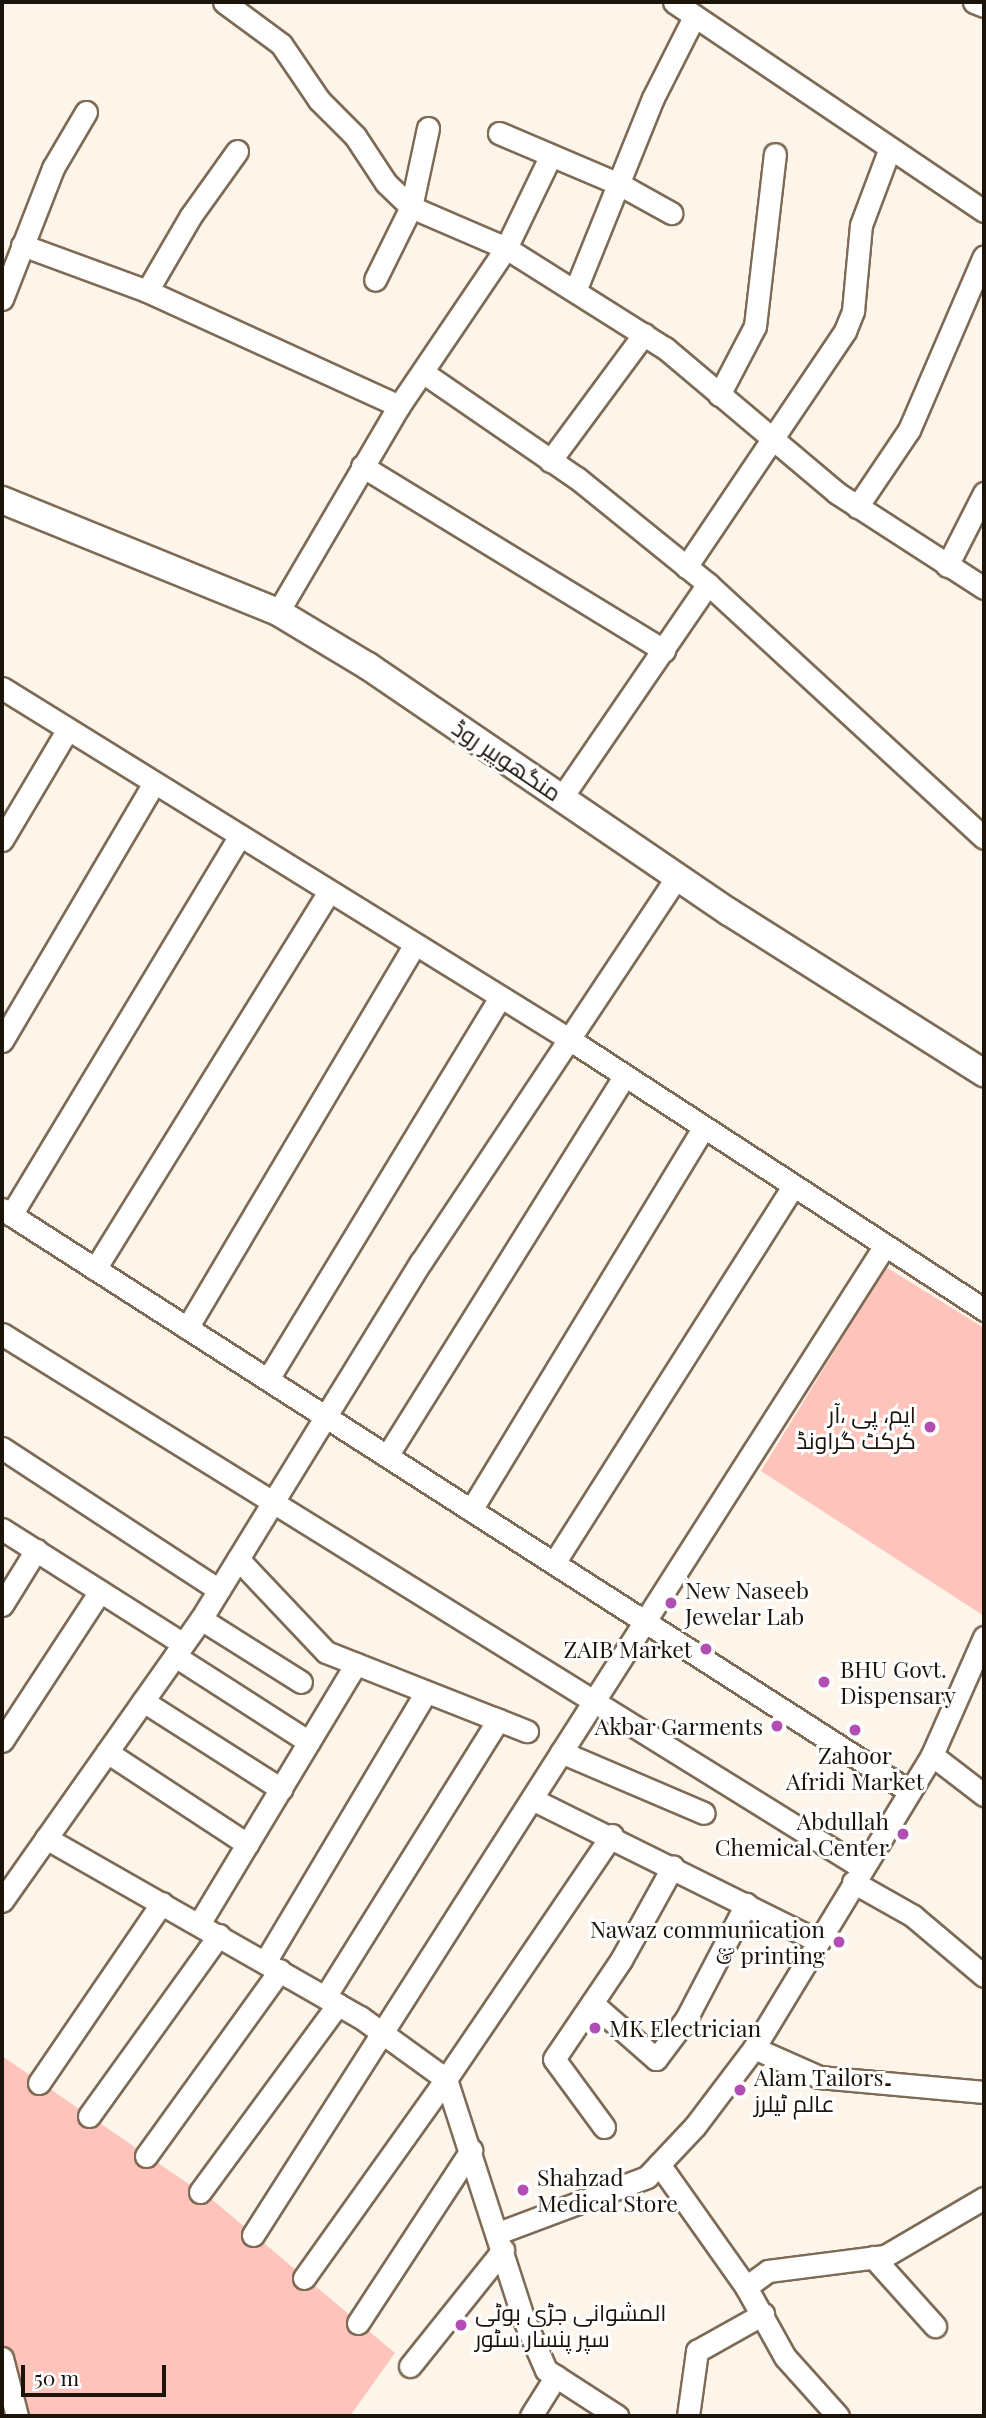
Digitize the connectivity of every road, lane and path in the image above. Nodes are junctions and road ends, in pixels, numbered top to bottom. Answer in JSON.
{"nodes":[{"id":1,"x":224,"y":2,"type":"edge"},
{"id":2,"x":674,"y":2,"type":"edge"},
{"id":3,"x":974,"y":2,"type":"edge"},
{"id":4,"x":984,"y":5,"type":"edge"},
{"id":5,"x":694,"y":17,"type":"junction"},
{"id":6,"x":86,"y":112,"type":"dead end"},
{"id":7,"x":428,"y":128,"type":"dead end"},
{"id":8,"x":499,"y":133,"type":"dead end"},
{"id":9,"x":890,"y":148,"type":"junction"},
{"id":10,"x":237,"y":151,"type":"dead end"},
{"id":11,"x":775,"y":154,"type":"dead end"},
{"id":12,"x":551,"y":155,"type":"junction"},
{"id":13,"x":619,"y":184,"type":"junction"},
{"id":14,"x":411,"y":207,"type":"junction"},
{"id":15,"x":984,"y":211,"type":"edge"},
{"id":16,"x":671,"y":213,"type":"dead end"},
{"id":17,"x":22,"y":245,"type":"junction"},
{"id":18,"x":506,"y":248,"type":"junction"},
{"id":19,"x":984,"y":256,"type":"edge"},
{"id":20,"x":375,"y":280,"type":"dead end"},
{"id":21,"x":575,"y":290,"type":"junction"},
{"id":22,"x":3,"y":291,"type":"edge"},
{"id":23,"x":147,"y":291,"type":"junction"},
{"id":24,"x":644,"y":334,"type":"junction"},
{"id":25,"x":424,"y":373,"type":"junction"},
{"id":26,"x":719,"y":395,"type":"junction"},
{"id":27,"x":399,"y":406,"type":"junction"},
{"id":28,"x":773,"y":438,"type":"junction"},
{"id":29,"x":550,"y":461,"type":"junction"},
{"id":30,"x":362,"y":466,"type":"junction"},
{"id":31,"x":984,"y":493,"type":"edge"},
{"id":32,"x":2,"y":500,"type":"edge"},
{"id":33,"x":857,"y":507,"type":"junction"},
{"id":34,"x":947,"y":566,"type":"junction"},
{"id":35,"x":686,"y":567,"type":"junction"},
{"id":36,"x":708,"y":584,"type":"junction"},
{"id":37,"x":984,"y":588,"type":"edge"},
{"id":38,"x":278,"y":612,"type":"junction"},
{"id":39,"x":664,"y":650,"type":"junction"},
{"id":40,"x":2,"y":688,"type":"edge"},
{"id":41,"x":68,"y":729,"type":"junction"},
{"id":42,"x":155,"y":783,"type":"junction"},
{"id":43,"x":562,"y":797,"type":"junction"},
{"id":44,"x":240,"y":836,"type":"junction"},
{"id":45,"x":984,"y":838,"type":"edge"},
{"id":46,"x":2,"y":840,"type":"edge"},
{"id":47,"x":677,"y":876,"type":"junction"},
{"id":48,"x":329,"y":892,"type":"junction"},
{"id":49,"x":414,"y":945,"type":"junction"},
{"id":50,"x":500,"y":997,"type":"junction"},
{"id":51,"x":569,"y":1039,"type":"junction"},
{"id":52,"x":2,"y":1041,"type":"edge"},
{"id":53,"x":984,"y":1073,"type":"edge"},
{"id":54,"x":624,"y":1076,"type":"junction"},
{"id":55,"x":703,"y":1128,"type":"junction"},
{"id":56,"x":793,"y":1186,"type":"junction"},
{"id":57,"x":6,"y":1212,"type":"edge"},
{"id":58,"x":884,"y":1247,"type":"junction"},
{"id":59,"x":95,"y":1269,"type":"junction"},
{"id":60,"x":984,"y":1310,"type":"edge"},
{"id":61,"x":187,"y":1328,"type":"junction"},
{"id":62,"x":2,"y":1334,"type":"edge"},
{"id":63,"x":268,"y":1379,"type":"junction"},
{"id":64,"x":326,"y":1416,"type":"junction"},
{"id":65,"x":2,"y":1448,"type":"edge"},
{"id":66,"x":387,"y":1456,"type":"junction"},
{"id":67,"x":271,"y":1505,"type":"junction"},
{"id":68,"x":471,"y":1510,"type":"junction"},
{"id":69,"x":2,"y":1528,"type":"edge"},
{"id":70,"x":37,"y":1550,"type":"junction"},
{"id":71,"x":238,"y":1559,"type":"junction"},
{"id":72,"x":554,"y":1563,"type":"junction"},
{"id":73,"x":219,"y":1590,"type":"junction"},
{"id":74,"x":100,"y":1591,"type":"junction"},
{"id":75,"x":2,"y":1605,"type":"edge"},
{"id":76,"x":201,"y":1619,"type":"junction"},
{"id":77,"x":644,"y":1621,"type":"junction"},
{"id":78,"x":984,"y":1637,"type":"edge"},
{"id":79,"x":179,"y":1650,"type":"junction"},
{"id":80,"x":356,"y":1664,"type":"junction"},
{"id":81,"x":301,"y":1682,"type":"dead end"},
{"id":82,"x":426,"y":1692,"type":"junction"},
{"id":83,"x":143,"y":1700,"type":"junction"},
{"id":84,"x":593,"y":1702,"type":"junction"},
{"id":85,"x":498,"y":1720,"type":"junction"},
{"id":86,"x":527,"y":1731,"type":"dead end"},
{"id":87,"x":2,"y":1741,"type":"edge"},
{"id":88,"x":309,"y":1742,"type":"junction"},
{"id":89,"x":107,"y":1752,"type":"junction"},
{"id":90,"x":561,"y":1752,"type":"junction"},
{"id":91,"x":932,"y":1755,"type":"junction"},
{"id":92,"x":281,"y":1790,"type":"junction"},
{"id":93,"x":909,"y":1791,"type":"junction"},
{"id":94,"x":984,"y":1795,"type":"edge"},
{"id":95,"x":532,"y":1799,"type":"junction"},
{"id":96,"x":704,"y":1813,"type":"dead end"},
{"id":97,"x":612,"y":1835,"type":"junction"},
{"id":98,"x":46,"y":1838,"type":"junction"},
{"id":99,"x":247,"y":1844,"type":"junction"},
{"id":100,"x":673,"y":1866,"type":"junction"},
{"id":101,"x":857,"y":1875,"type":"junction"},
{"id":102,"x":2,"y":1901,"type":"edge"},
{"id":103,"x":162,"y":1903,"type":"junction"},
{"id":104,"x":746,"y":1904,"type":"junction"},
{"id":105,"x":199,"y":1924,"type":"junction"},
{"id":106,"x":219,"y":1935,"type":"junction"},
{"id":107,"x":818,"y":1941,"type":"junction"},
{"id":108,"x":273,"y":1966,"type":"junction"},
{"id":109,"x":984,"y":1976,"type":"edge"},
{"id":110,"x":332,"y":2001,"type":"junction"},
{"id":111,"x":592,"y":2003,"type":"junction"},
{"id":112,"x":385,"y":2035,"type":"junction"},
{"id":113,"x":754,"y":2048,"type":"junction"},
{"id":114,"x":446,"y":2079,"type":"junction"},
{"id":115,"x":39,"y":2083,"type":"dead end"},
{"id":116,"x":984,"y":2092,"type":"edge"},
{"id":117,"x":89,"y":2116,"type":"dead end"},
{"id":118,"x":604,"y":2127,"type":"dead end"},
{"id":119,"x":471,"y":2150,"type":"junction"},
{"id":120,"x":146,"y":2156,"type":"dead end"},
{"id":121,"x":659,"y":2164,"type":"junction"},
{"id":122,"x":200,"y":2192,"type":"dead end"},
{"id":123,"x":984,"y":2198,"type":"edge"},
{"id":124,"x":253,"y":2235,"type":"dead end"},
{"id":125,"x":501,"y":2241,"type":"junction"},
{"id":126,"x":873,"y":2257,"type":"junction"},
{"id":127,"x":304,"y":2278,"type":"dead end"},
{"id":128,"x":746,"y":2287,"type":"junction"},
{"id":129,"x":763,"y":2314,"type":"junction"},
{"id":130,"x":358,"y":2323,"type":"dead end"},
{"id":131,"x":935,"y":2326,"type":"dead end"},
{"id":132,"x":410,"y":2366,"type":"dead end"},
{"id":133,"x":3,"y":2368,"type":"edge"},
{"id":134,"x":556,"y":2376,"type":"junction"},
{"id":135,"x":17,"y":2416,"type":"edge"},
{"id":136,"x":531,"y":2416,"type":"edge"},
{"id":137,"x":617,"y":2416,"type":"edge"},
{"id":138,"x":688,"y":2416,"type":"edge"},
{"id":139,"x":838,"y":2416,"type":"edge"}],
"edges":[{"from":1,"to":14,"type":"street"},
{"from":2,"to":5,"type":"street"},
{"from":3,"to":4,"type":"street"},
{"from":5,"to":9,"type":"street"},
{"from":5,"to":13,"type":"street"},
{"from":6,"to":17,"type":"street"},
{"from":7,"to":14,"type":"street"},
{"from":8,"to":12,"type":"street"},
{"from":9,"to":15,"type":"street"},
{"from":9,"to":28,"type":"street"},
{"from":10,"to":23,"type":"street"},
{"from":11,"to":26,"type":"street"},
{"from":12,"to":13,"type":"street"},
{"from":12,"to":18,"type":"street"},
{"from":13,"to":16,"type":"street"},
{"from":13,"to":21,"type":"street"},
{"from":14,"to":18,"type":"street"},
{"from":14,"to":20,"type":"street"},
{"from":17,"to":22,"type":"street"},
{"from":17,"to":23,"type":"street"},
{"from":18,"to":21,"type":"street"},
{"from":18,"to":25,"type":"street"},
{"from":19,"to":33,"type":"street"},
{"from":21,"to":24,"type":"street"},
{"from":23,"to":27,"type":"street"},
{"from":24,"to":26,"type":"street"},
{"from":24,"to":29,"type":"street"},
{"from":25,"to":27,"type":"street"},
{"from":25,"to":29,"type":"street"},
{"from":26,"to":28,"type":"street"},
{"from":27,"to":30,"type":"street"},
{"from":28,"to":33,"type":"street"},
{"from":28,"to":35,"type":"street"},
{"from":29,"to":35,"type":"street"},
{"from":30,"to":38,"type":"street"},
{"from":30,"to":39,"type":"street"},
{"from":31,"to":34,"type":"street"},
{"from":32,"to":38,"type":"main road","name":"منگھوپیر روڈ"},
{"from":33,"to":34,"type":"street"},
{"from":34,"to":37,"type":"street"},
{"from":35,"to":36,"type":"street"},
{"from":36,"to":39,"type":"street"},
{"from":36,"to":45,"type":"street"},
{"from":38,"to":43,"type":"main road","name":"منگھوپیر روڈ"},
{"from":39,"to":43,"type":"street"},
{"from":40,"to":41,"type":"street"},
{"from":41,"to":42,"type":"street"},
{"from":41,"to":46,"type":"street"},
{"from":42,"to":44,"type":"street"},
{"from":42,"to":52,"type":"street"},
{"from":43,"to":47,"type":"main road","name":"منگھوپیر روڈ"},
{"from":44,"to":48,"type":"street"},
{"from":44,"to":57,"type":"street"},
{"from":47,"to":51,"type":"street"},
{"from":47,"to":53,"type":"main road","name":"منگھوپیر روڈ"},
{"from":48,"to":49,"type":"street"},
{"from":48,"to":59,"type":"street"},
{"from":49,"to":50,"type":"street"},
{"from":49,"to":61,"type":"street"},
{"from":50,"to":51,"type":"street"},
{"from":50,"to":63,"type":"street"},
{"from":51,"to":54,"type":"street"},
{"from":51,"to":64,"type":"street"},
{"from":54,"to":55,"type":"street"},
{"from":54,"to":66,"type":"street"},
{"from":55,"to":56,"type":"street"},
{"from":55,"to":68,"type":"street"},
{"from":56,"to":58,"type":"street"},
{"from":56,"to":72,"type":"street"},
{"from":57,"to":59,"type":"street"},
{"from":58,"to":60,"type":"street"},
{"from":58,"to":77,"type":"street"},
{"from":59,"to":61,"type":"street"},
{"from":61,"to":63,"type":"street"},
{"from":62,"to":67,"type":"street"},
{"from":63,"to":64,"type":"street"},
{"from":64,"to":66,"type":"street"},
{"from":64,"to":67,"type":"street"},
{"from":65,"to":73,"type":"street"},
{"from":66,"to":68,"type":"street"},
{"from":67,"to":71,"type":"street"},
{"from":67,"to":84,"type":"street"},
{"from":68,"to":72,"type":"street"},
{"from":69,"to":70,"type":"street"},
{"from":70,"to":74,"type":"street"},
{"from":70,"to":75,"type":"street"},
{"from":71,"to":73,"type":"street"},
{"from":71,"to":80,"type":"street"},
{"from":72,"to":77,"type":"street"},
{"from":73,"to":76,"type":"street"},
{"from":74,"to":79,"type":"street"},
{"from":74,"to":87,"type":"street"},
{"from":76,"to":79,"type":"street"},
{"from":76,"to":81,"type":"street"},
{"from":77,"to":84,"type":"street"},
{"from":77,"to":93,"type":"street"},
{"from":78,"to":91,"type":"street"},
{"from":79,"to":83,"type":"street"},
{"from":79,"to":88,"type":"street"},
{"from":80,"to":82,"type":"street"},
{"from":80,"to":88,"type":"street"},
{"from":82,"to":85,"type":"street"},
{"from":82,"to":108,"type":"street"},
{"from":83,"to":89,"type":"street"},
{"from":83,"to":92,"type":"street"},
{"from":84,"to":90,"type":"street"},
{"from":84,"to":101,"type":"street"},
{"from":85,"to":86,"type":"street"},
{"from":85,"to":110,"type":"street"},
{"from":88,"to":92,"type":"street"},
{"from":89,"to":98,"type":"street"},
{"from":89,"to":99,"type":"street"},
{"from":90,"to":95,"type":"street"},
{"from":90,"to":96,"type":"street"},
{"from":91,"to":93,"type":"street"},
{"from":91,"to":94,"type":"street"},
{"from":92,"to":99,"type":"street"},
{"from":93,"to":101,"type":"street"},
{"from":95,"to":97,"type":"street"},
{"from":95,"to":112,"type":"street"},
{"from":97,"to":100,"type":"street"},
{"from":97,"to":114,"type":"street"},
{"from":98,"to":102,"type":"street"},
{"from":98,"to":103,"type":"street"},
{"from":99,"to":105,"type":"street"},
{"from":100,"to":104,"type":"street"},
{"from":100,"to":111,"type":"street"},
{"from":101,"to":107,"type":"street"},
{"from":101,"to":109,"type":"street"},
{"from":103,"to":105,"type":"street"},
{"from":103,"to":115,"type":"street"},
{"from":104,"to":107,"type":"street"},
{"from":104,"to":111,"type":"street"},
{"from":105,"to":106,"type":"street"},
{"from":106,"to":108,"type":"street"},
{"from":106,"to":117,"type":"street"},
{"from":107,"to":113,"type":"street"},
{"from":108,"to":110,"type":"street"},
{"from":108,"to":120,"type":"street"},
{"from":110,"to":112,"type":"street"},
{"from":110,"to":122,"type":"street"},
{"from":111,"to":118,"type":"street"},
{"from":112,"to":114,"type":"street"},
{"from":112,"to":124,"type":"street"},
{"from":113,"to":116,"type":"street"},
{"from":113,"to":121,"type":"street"},
{"from":114,"to":119,"type":"street"},
{"from":114,"to":127,"type":"street"},
{"from":119,"to":125,"type":"street"},
{"from":119,"to":130,"type":"street"},
{"from":121,"to":125,"type":"street"},
{"from":121,"to":128,"type":"street"},
{"from":123,"to":126,"type":"street"},
{"from":125,"to":132,"type":"street"},
{"from":125,"to":134,"type":"street"},
{"from":126,"to":128,"type":"street"},
{"from":126,"to":131,"type":"street"},
{"from":128,"to":129,"type":"street"},
{"from":129,"to":138,"type":"street"},
{"from":129,"to":139,"type":"street"},
{"from":133,"to":135,"type":"street"},
{"from":134,"to":136,"type":"street"},
{"from":134,"to":137,"type":"street"}]}
